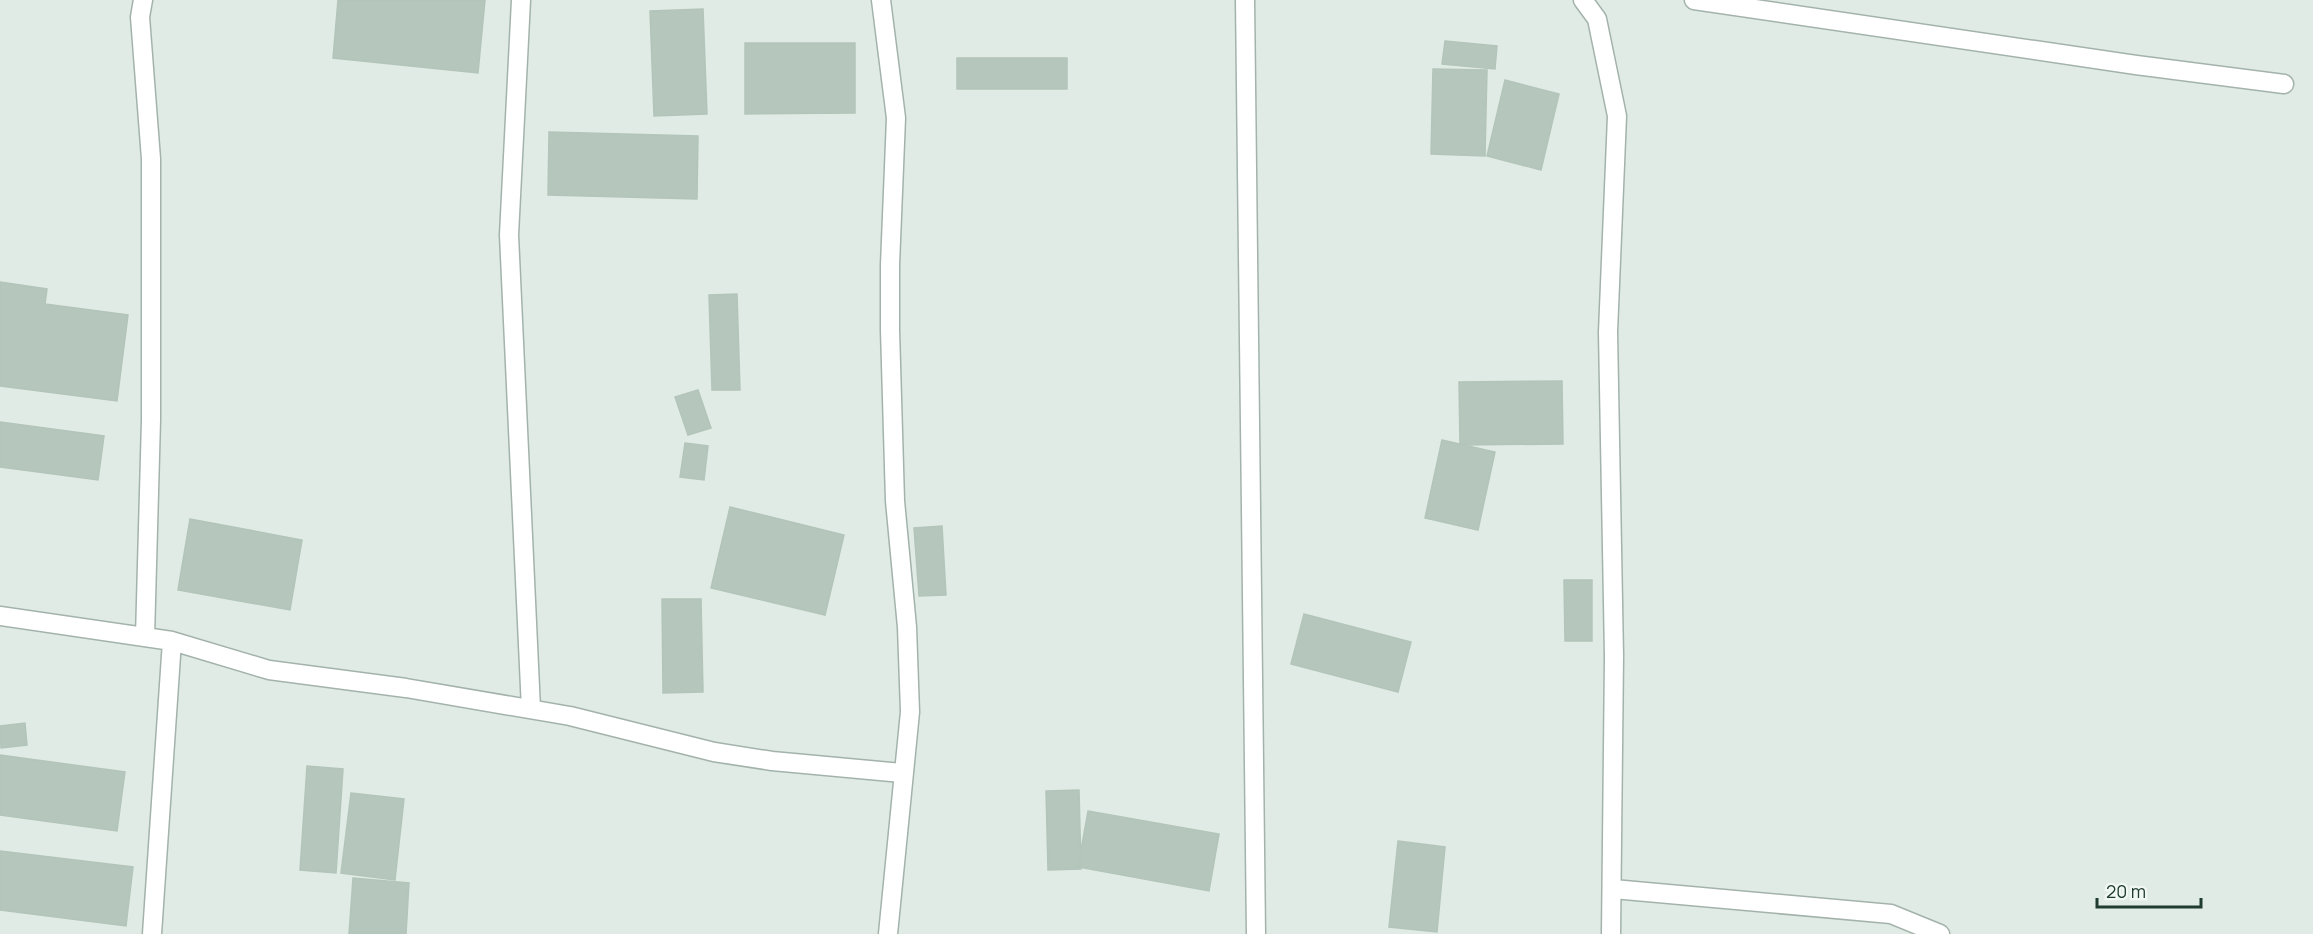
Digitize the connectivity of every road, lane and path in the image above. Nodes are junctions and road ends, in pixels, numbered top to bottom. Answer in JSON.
{"nodes":[{"id":1,"x":143,"y":0,"type":"edge"},
{"id":2,"x":521,"y":0,"type":"edge"},
{"id":3,"x":881,"y":0,"type":"edge"},
{"id":4,"x":1245,"y":0,"type":"edge"},
{"id":5,"x":1583,"y":0,"type":"edge"},
{"id":6,"x":1694,"y":0,"type":"edge"},
{"id":7,"x":2284,"y":84,"type":"dead end"},
{"id":8,"x":0,"y":616,"type":"edge"},
{"id":9,"x":145,"y":637,"type":"junction"},
{"id":10,"x":172,"y":641,"type":"junction"},
{"id":11,"x":531,"y":709,"type":"junction"},
{"id":12,"x":902,"y":773,"type":"junction"},
{"id":13,"x":1613,"y":889,"type":"junction"},
{"id":14,"x":152,"y":934,"type":"edge"},
{"id":15,"x":888,"y":934,"type":"edge"},
{"id":16,"x":1256,"y":934,"type":"edge"},
{"id":17,"x":1611,"y":934,"type":"edge"},
{"id":18,"x":1940,"y":934,"type":"edge"}],
"edges":[{"from":1,"to":9,"type":"street"},
{"from":2,"to":11,"type":"street"},
{"from":3,"to":12,"type":"street"},
{"from":4,"to":16,"type":"street"},
{"from":5,"to":13,"type":"street"},
{"from":6,"to":7,"type":"street"},
{"from":8,"to":9,"type":"street"},
{"from":9,"to":10,"type":"street"},
{"from":10,"to":11,"type":"street"},
{"from":10,"to":14,"type":"street"},
{"from":11,"to":12,"type":"street"},
{"from":12,"to":15,"type":"street"},
{"from":13,"to":17,"type":"street"},
{"from":13,"to":18,"type":"street"}]}
